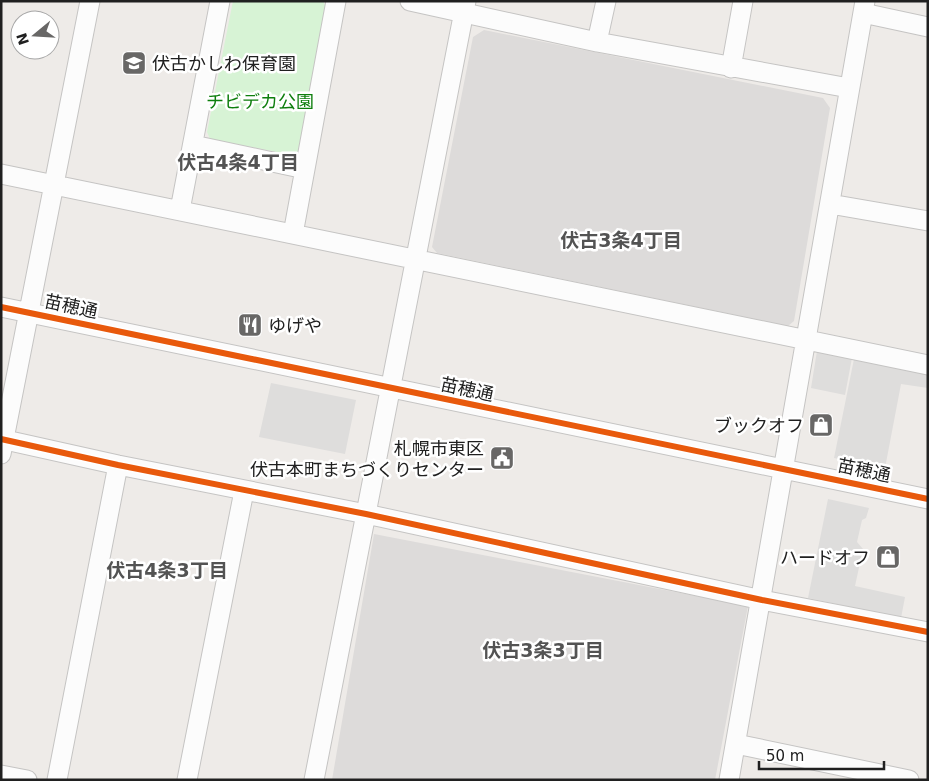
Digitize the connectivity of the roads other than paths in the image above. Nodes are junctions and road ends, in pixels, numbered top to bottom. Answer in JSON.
{"nodes":[{"id":1,"x":90,"y":1,"type":"edge"},
{"id":2,"x":220,"y":1,"type":"edge"},
{"id":3,"x":336,"y":1,"type":"edge"},
{"id":4,"x":410,"y":1,"type":"edge"},
{"id":5,"x":606,"y":1,"type":"edge"},
{"id":6,"x":744,"y":1,"type":"edge"},
{"id":7,"x":465,"y":7,"type":"edge"},
{"id":8,"x":864,"y":7,"type":"edge"},
{"id":9,"x":928,"y":27,"type":"edge"},
{"id":10,"x":597,"y":42,"type":"junction"},
{"id":11,"x":731,"y":68,"type":"junction"},
{"id":12,"x":849,"y":88,"type":"junction"},
{"id":13,"x":193,"y":146,"type":"junction"},
{"id":14,"x":305,"y":168,"type":"junction"},
{"id":15,"x":1,"y":174,"type":"edge"},
{"id":16,"x":54,"y":184,"type":"junction"},
{"id":17,"x":830,"y":204,"type":"junction"},
{"id":18,"x":180,"y":210,"type":"junction"},
{"id":19,"x":928,"y":220,"type":"edge"},
{"id":20,"x":293,"y":234,"type":"junction"},
{"id":21,"x":416,"y":259,"type":"junction"},
{"id":22,"x":1,"y":307,"type":"edge"},
{"id":23,"x":29,"y":312,"type":"junction"},
{"id":24,"x":806,"y":340,"type":"junction"},
{"id":25,"x":928,"y":365,"type":"edge"},
{"id":26,"x":390,"y":388,"type":"junction"},
{"id":27,"x":2,"y":444,"type":"edge"},
{"id":28,"x":118,"y":465,"type":"junction"},
{"id":29,"x":784,"y":469,"type":"junction"},
{"id":30,"x":244,"y":491,"type":"junction"},
{"id":31,"x":928,"y":499,"type":"edge"},
{"id":32,"x":366,"y":514,"type":"junction"},
{"id":33,"x":762,"y":600,"type":"junction"},
{"id":34,"x":928,"y":632,"type":"edge"},
{"id":35,"x":736,"y":744,"type":"junction"},
{"id":36,"x":1,"y":775,"type":"edge"},
{"id":37,"x":889,"y":778,"type":"edge"},
{"id":38,"x":27,"y":780,"type":"edge"},
{"id":39,"x":57,"y":780,"type":"edge"},
{"id":40,"x":188,"y":780,"type":"edge"},
{"id":41,"x":314,"y":780,"type":"edge"},
{"id":42,"x":729,"y":780,"type":"edge"},
{"id":43,"x":909,"y":780,"type":"edge"}],
"edges":[{"from":1,"to":16,"type":"street"},
{"from":2,"to":13,"type":"street"},
{"from":3,"to":14,"type":"street"},
{"from":4,"to":7,"type":"street"},
{"from":5,"to":10,"type":"street"},
{"from":6,"to":11,"type":"street"},
{"from":7,"to":10,"type":"street"},
{"from":7,"to":21,"type":"street"},
{"from":8,"to":9,"type":"street"},
{"from":8,"to":12,"type":"street"},
{"from":10,"to":11,"type":"street"},
{"from":11,"to":12,"type":"street"},
{"from":12,"to":17,"type":"street"},
{"from":13,"to":14,"type":"street"},
{"from":13,"to":18,"type":"street"},
{"from":14,"to":20,"type":"street"},
{"from":15,"to":16,"type":"street"},
{"from":16,"to":18,"type":"street"},
{"from":16,"to":23,"type":"street"},
{"from":17,"to":19,"type":"street"},
{"from":17,"to":24,"type":"street"},
{"from":18,"to":20,"type":"street"},
{"from":20,"to":21,"type":"street"},
{"from":21,"to":24,"type":"street"},
{"from":21,"to":26,"type":"street"},
{"from":22,"to":23,"type":"street","name":"苗穂通"},
{"from":23,"to":26,"type":"street","name":"苗穂通"},
{"from":23,"to":27,"type":"street"},
{"from":24,"to":25,"type":"street"},
{"from":24,"to":29,"type":"street"},
{"from":26,"to":29,"type":"street","name":"苗穂通"},
{"from":26,"to":32,"type":"street"},
{"from":27,"to":28,"type":"street"},
{"from":28,"to":30,"type":"street"},
{"from":28,"to":39,"type":"street"},
{"from":29,"to":31,"type":"street","name":"苗穂通"},
{"from":29,"to":33,"type":"street"},
{"from":30,"to":32,"type":"street"},
{"from":30,"to":40,"type":"street"},
{"from":32,"to":33,"type":"street"},
{"from":32,"to":41,"type":"street"},
{"from":33,"to":34,"type":"street"},
{"from":33,"to":35,"type":"street"},
{"from":35,"to":37,"type":"street"},
{"from":35,"to":42,"type":"street"},
{"from":36,"to":38,"type":"street"},
{"from":37,"to":43,"type":"street"}]}
